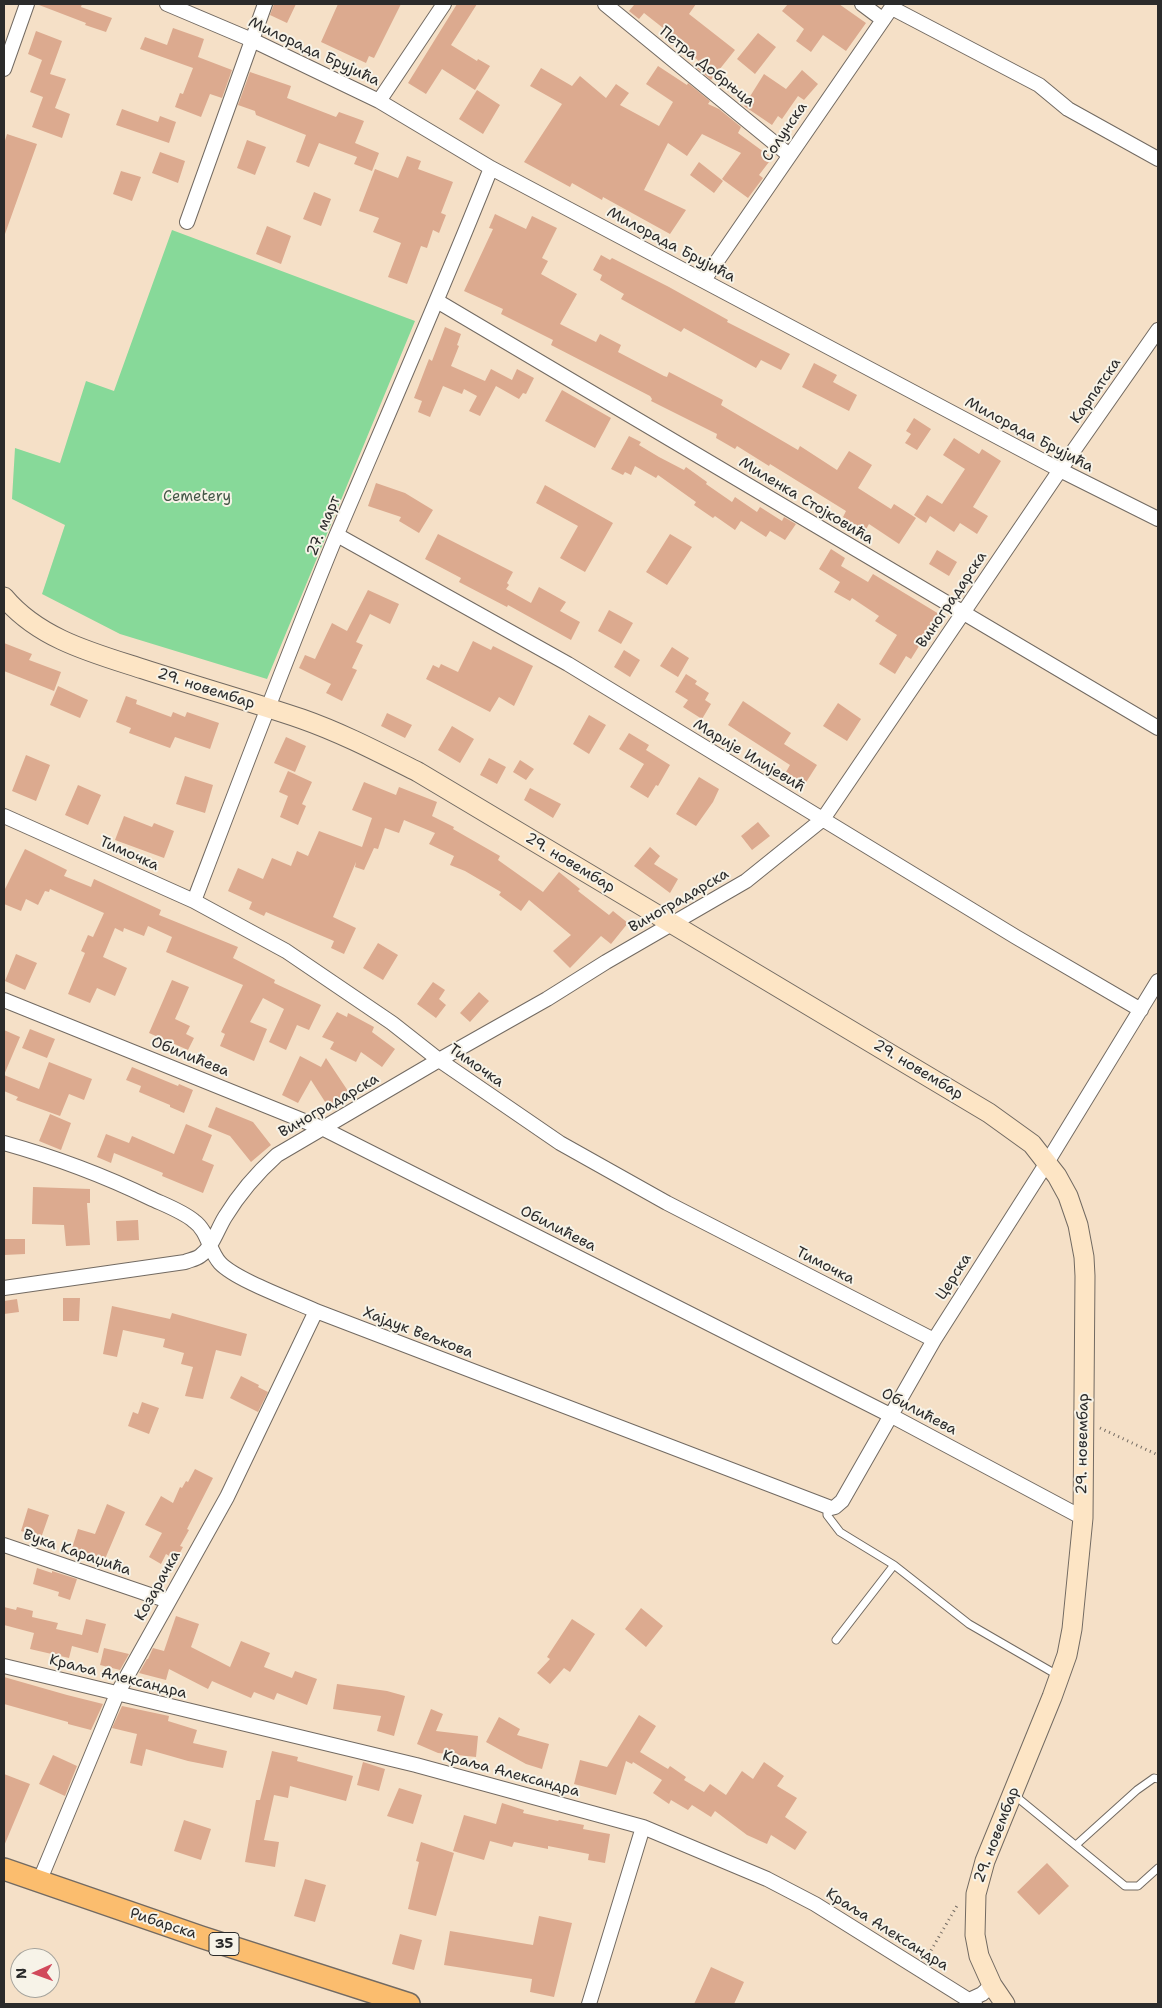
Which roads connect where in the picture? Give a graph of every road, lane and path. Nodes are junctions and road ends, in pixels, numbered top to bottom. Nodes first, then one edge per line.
1 (27, 4) edge
2 (167, 4) edge
3 (264, 4) edge
4 (444, 4) edge
5 (605, 4) edge
6 (862, 4) edge
7 (893, 6) edge
8 (882, 19) junction
9 (252, 40) junction
10 (4, 69) edge
11 (379, 100) junction
12 (789, 155) junction
13 (1158, 159) edge
14 (491, 168) junction
15 (187, 222) dead end
16 (704, 280) junction
17 (437, 301) junction
18 (1158, 330) edge
19 (1060, 470) junction
20 (1158, 519) edge
21 (337, 535) junction
22 (4, 597) edge
23 (962, 613) junction
24 (267, 709) junction
25 (1158, 728) edge
26 (4, 816) edge
27 (823, 819) junction
28 (194, 900) junction
29 (673, 924) junction
30 (1158, 981) edge
31 (4, 1000) edge
32 (1141, 1010) junction
33 (438, 1060) junction
34 (324, 1129) junction
35 (4, 1143) edge
36 (1048, 1162) junction
37 (210, 1245) junction
38 (4, 1288) edge
39 (316, 1310) junction
40 (934, 1340) junction
41 (890, 1415) junction
42 (1083, 1421) junction
43 (1158, 1455) edge
44 (827, 1508) junction
45 (1083, 1518) junction
46 (4, 1545) edge
47 (894, 1565) junction
48 (168, 1601) junction
49 (836, 1640) dead end
50 (4, 1666) edge
51 (1059, 1676) junction
52 (117, 1694) junction
53 (1158, 1779) edge
54 (1012, 1794) junction
55 (643, 1827) junction
56 (1076, 1845) junction
57 (1158, 1868) edge
58 (4, 1869) edge
59 (40, 1882) junction
60 (962, 1898) dead end
61 (919, 1970) junction
62 (992, 1985) junction
63 (972, 2002) edge
64 (409, 2004) edge
65 (589, 2004) edge
66 (1005, 2004) edge

1 - 10 street
2 - 9 street, Милорада Брујића
3 - 9 street
4 - 11 street
5 - 12 street, Петра Добрњца
6 - 8 street
7 - 8 street, Солунска
7 - 13 street
8 - 12 street, Солунска
9 - 11 street, Милорада Брујића
9 - 15 street
11 - 14 street, Милорада Брујића
12 - 16 street, Солунска
14 - 16 street, Милорада Брујића
14 - 17 street, 27. март
16 - 19 street, Милорада Брујића
17 - 21 street, 27. март
17 - 23 street, Миленка Стојковића
18 - 19 street, Карпатска
19 - 20 street, Милорада Брујића
19 - 23 street, Виноградарска
21 - 24 street, 27. март
21 - 27 street, Марије Илијевић
22 - 24 main road, 29. новембар
23 - 25 street, Миленка Стојковића
23 - 27 street, Виноградарска
24 - 28 street, 27. март
24 - 29 main road, 29. новембар
26 - 28 street, Тимочка
27 - 29 street, Виноградарска
27 - 32 street, Марије Илијевић
28 - 33 street, Тимочка
29 - 33 street, Виноградарска
29 - 36 main road, 29. новембар
30 - 32 street, Церска
31 - 34 street, Обилићева
32 - 36 street, Церска
33 - 34 street, Виноградарска
33 - 40 street, Тимочка
34 - 37 street, Виноградарска
34 - 41 street, Обилићева
35 - 37 street, Хајдук Вељкова
36 - 40 street, Церска
36 - 42 main road, 29. новембар
37 - 38 street
37 - 39 street, Хајдук Вељкова
39 - 44 street, Хајдук Вељкова
39 - 48 street, Козарачка
40 - 41 street, Церска
41 - 44 street, Церска
41 - 45 street, Обилићева
42 - 43 path
42 - 45 main road, 29. новембар
44 - 47 lane
45 - 51 main road, 29. новембар
46 - 48 street, Вука Караџића
47 - 49 lane
47 - 51 lane
48 - 52 street, Козарачка
50 - 52 street, Краља Александра
51 - 54 main road, 29. новембар
52 - 55 street, Краља Александра
52 - 59 street, Козарачка
53 - 56 lane
54 - 56 lane
54 - 62 main road, 29. новембар
55 - 61 street, Краља Александра
55 - 65 street
56 - 57 lane
58 - 59 main road, Рибарска / 35
59 - 64 main road, Рибарска / 35
60 - 61 path
61 - 63 street, Краља Александра
62 - 63 street
62 - 66 main road, 29. новембар

